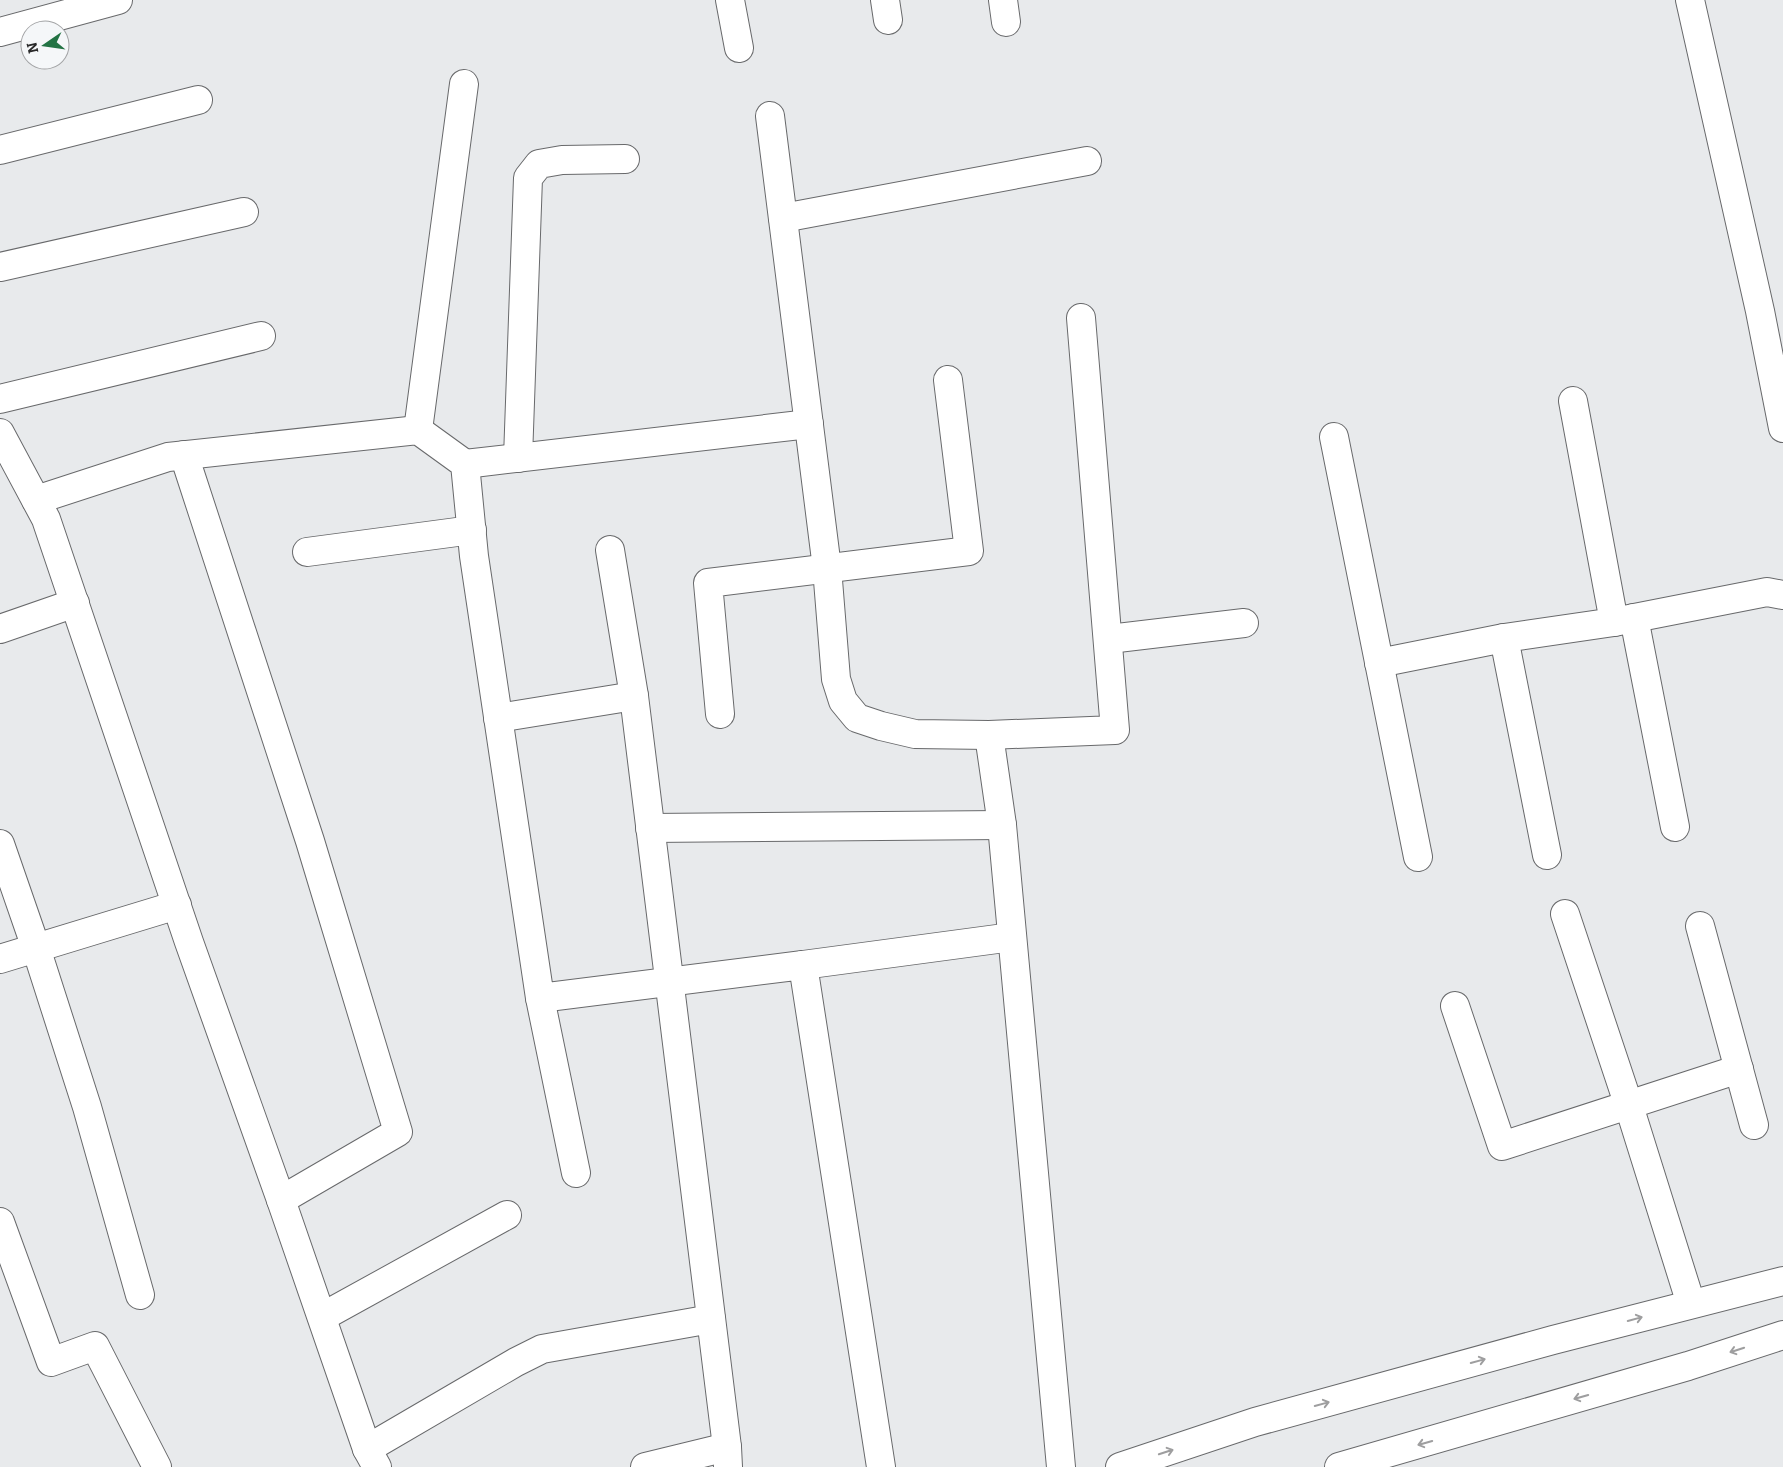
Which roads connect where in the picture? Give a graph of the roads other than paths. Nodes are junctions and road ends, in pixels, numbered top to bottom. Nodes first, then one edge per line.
1 (118, 0) edge
2 (730, 0) edge
3 (1690, 0) edge
4 (38, 10) edge
5 (0, 32) edge
6 (739, 48) dead end
7 (464, 84) dead end
8 (198, 100) dead end
9 (770, 116) dead end
10 (0, 150) edge
11 (625, 159) dead end
12 (1086, 162) dead end
13 (244, 212) dead end
14 (783, 218) junction
15 (0, 267) edge
16 (1081, 318) dead end
17 (261, 336) dead end
18 (948, 380) dead end
19 (0, 399) edge
20 (1573, 401) dead end
21 (809, 424) junction
22 (1783, 428) edge
23 (418, 430) junction
24 (0, 433) edge
25 (1334, 437) dead end
26 (184, 455) junction
27 (518, 458) junction
28 (465, 464) junction
29 (36, 500) junction
30 (472, 530) junction
31 (610, 550) dead end
32 (307, 552) dead end
33 (827, 568) junction
34 (1783, 596) edge
35 (75, 604) junction
36 (1624, 620) junction
37 (1244, 623) dead end
38 (0, 629) edge
39 (1504, 638) junction
40 (1108, 639) junction
41 (1379, 663) junction
42 (634, 696) junction
43 (720, 714) dead end
44 (498, 718) junction
45 (989, 735) junction
46 (1002, 825) junction
47 (1675, 827) dead end
48 (650, 828) junction
49 (0, 844) edge
50 (1547, 855) dead end
51 (1418, 857) dead end
52 (177, 906) junction
53 (1565, 914) dead end
54 (1700, 926) dead end
55 (1012, 937) junction
56 (36, 948) junction
57 (0, 959) edge
58 (803, 965) junction
59 (669, 982) junction
60 (540, 998) junction
61 (1455, 1006) dead end
62 (1739, 1069) junction
63 (1629, 1106) junction
64 (1754, 1125) dead end
65 (576, 1173) dead end
66 (281, 1200) junction
67 (507, 1216) dead end
68 (0, 1222) edge
69 (1783, 1281) edge
70 (140, 1294) dead end
71 (1691, 1304) junction
72 (322, 1317) junction
73 (712, 1319) junction
74 (1783, 1336) edge
75 (728, 1457) edge
76 (372, 1458) edge
77 (1402, 1459) edge
78 (158, 1467) edge
79 (645, 1467) edge
80 (881, 1467) edge
81 (1061, 1467) edge
82 (1120, 1467) edge
83 (1339, 1467) edge

1 - 4 street
2 - 6 street
3 - 22 street
4 - 5 street
7 - 23 street
8 - 10 street
9 - 14 street
11 - 27 street
12 - 14 street
13 - 15 street
14 - 21 street
16 - 40 street
17 - 19 street
18 - 33 street
20 - 36 street
21 - 27 street
21 - 33 street
23 - 26 street
23 - 28 street
24 - 29 street
25 - 41 street
26 - 29 street
26 - 66 street
27 - 28 street
28 - 30 street
29 - 35 street
30 - 32 street
30 - 44 street
31 - 42 street
33 - 43 street
33 - 45 street
34 - 36 street
35 - 38 street
35 - 52 street
36 - 39 street
36 - 47 street
37 - 40 street
39 - 41 street
39 - 50 street
40 - 45 street
41 - 51 street
42 - 44 street
42 - 48 street
44 - 60 street
45 - 46 street
46 - 48 street
46 - 55 street
48 - 59 street
49 - 56 street
52 - 56 street
52 - 66 street
53 - 63 street
54 - 62 street
55 - 58 street
55 - 81 street
56 - 57 street
56 - 70 street
58 - 59 street
58 - 80 street
59 - 60 street
59 - 73 street
60 - 65 street
61 - 63 street
62 - 63 street
62 - 64 street
63 - 71 street
66 - 72 street
67 - 72 street
68 - 78 street
69 - 71 street
82 -> 71 street
72 - 76 street
73 - 75 street
73 - 76 street
74 -> 77 street
75 - 79 street
77 - 83 street

